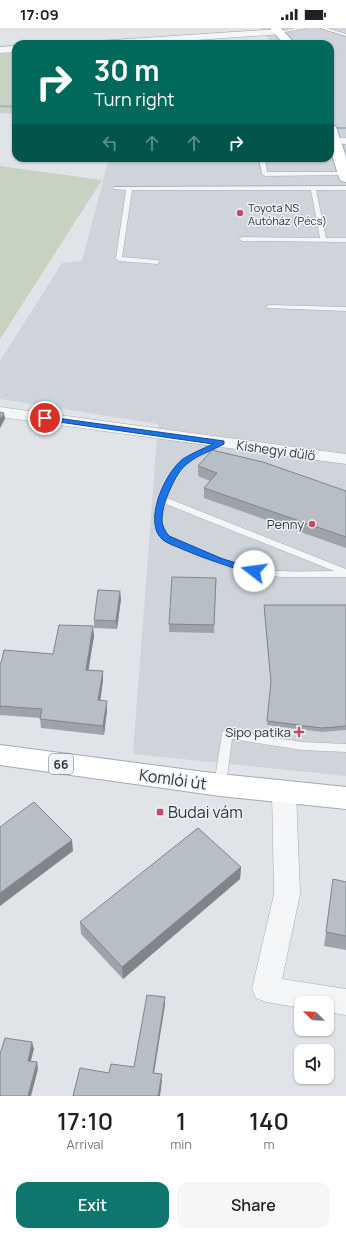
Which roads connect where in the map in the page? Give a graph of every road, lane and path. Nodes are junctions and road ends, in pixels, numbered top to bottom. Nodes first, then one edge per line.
1 (304, 28) edge
2 (322, 28) edge
3 (277, 30) edge
4 (346, 35) edge
5 (150, 40) edge
6 (286, 40) edge
7 (12, 49) edge
8 (0, 50) edge
9 (334, 136) edge
10 (263, 162) edge
11 (346, 180) edge
12 (116, 188) dead end
13 (129, 188) junction
14 (313, 188) junction
15 (242, 239) dead end
16 (324, 240) junction
17 (346, 240) edge
18 (157, 262) dead end
19 (269, 307) dead end
20 (346, 309) edge
21 (0, 412) edge
22 (221, 443) junction
23 (343, 458) edge
24 (162, 499) junction
25 (346, 573) edge
26 (346, 748) edge
27 (0, 755) edge
28 (220, 785) junction
29 (284, 792) junction
30 (344, 798) edge
31 (346, 1002) edge

1 - 3 lane
2 - 4 lane
3 - 5 street
3 - 6 main road
7 - 8 street
9 - 11 main road
10 - 11 lane
11 - 14 lane
12 - 13 lane
13 - 14 lane
13 - 18 lane
14 - 16 lane
15 - 16 lane
16 - 17 lane
19 - 20 lane
21 - 22 street, Kishegyi dűlő
22 - 23 street, Kishegyi dűlő
22 - 24 lane
24 - 25 lane
24 - 25 lane
26 - 28 lane
27 - 28 main road, Komlói út / 66
28 - 29 main road, Komlói út / 66
29 - 30 main road, Komlói út / 66
29 - 31 street

